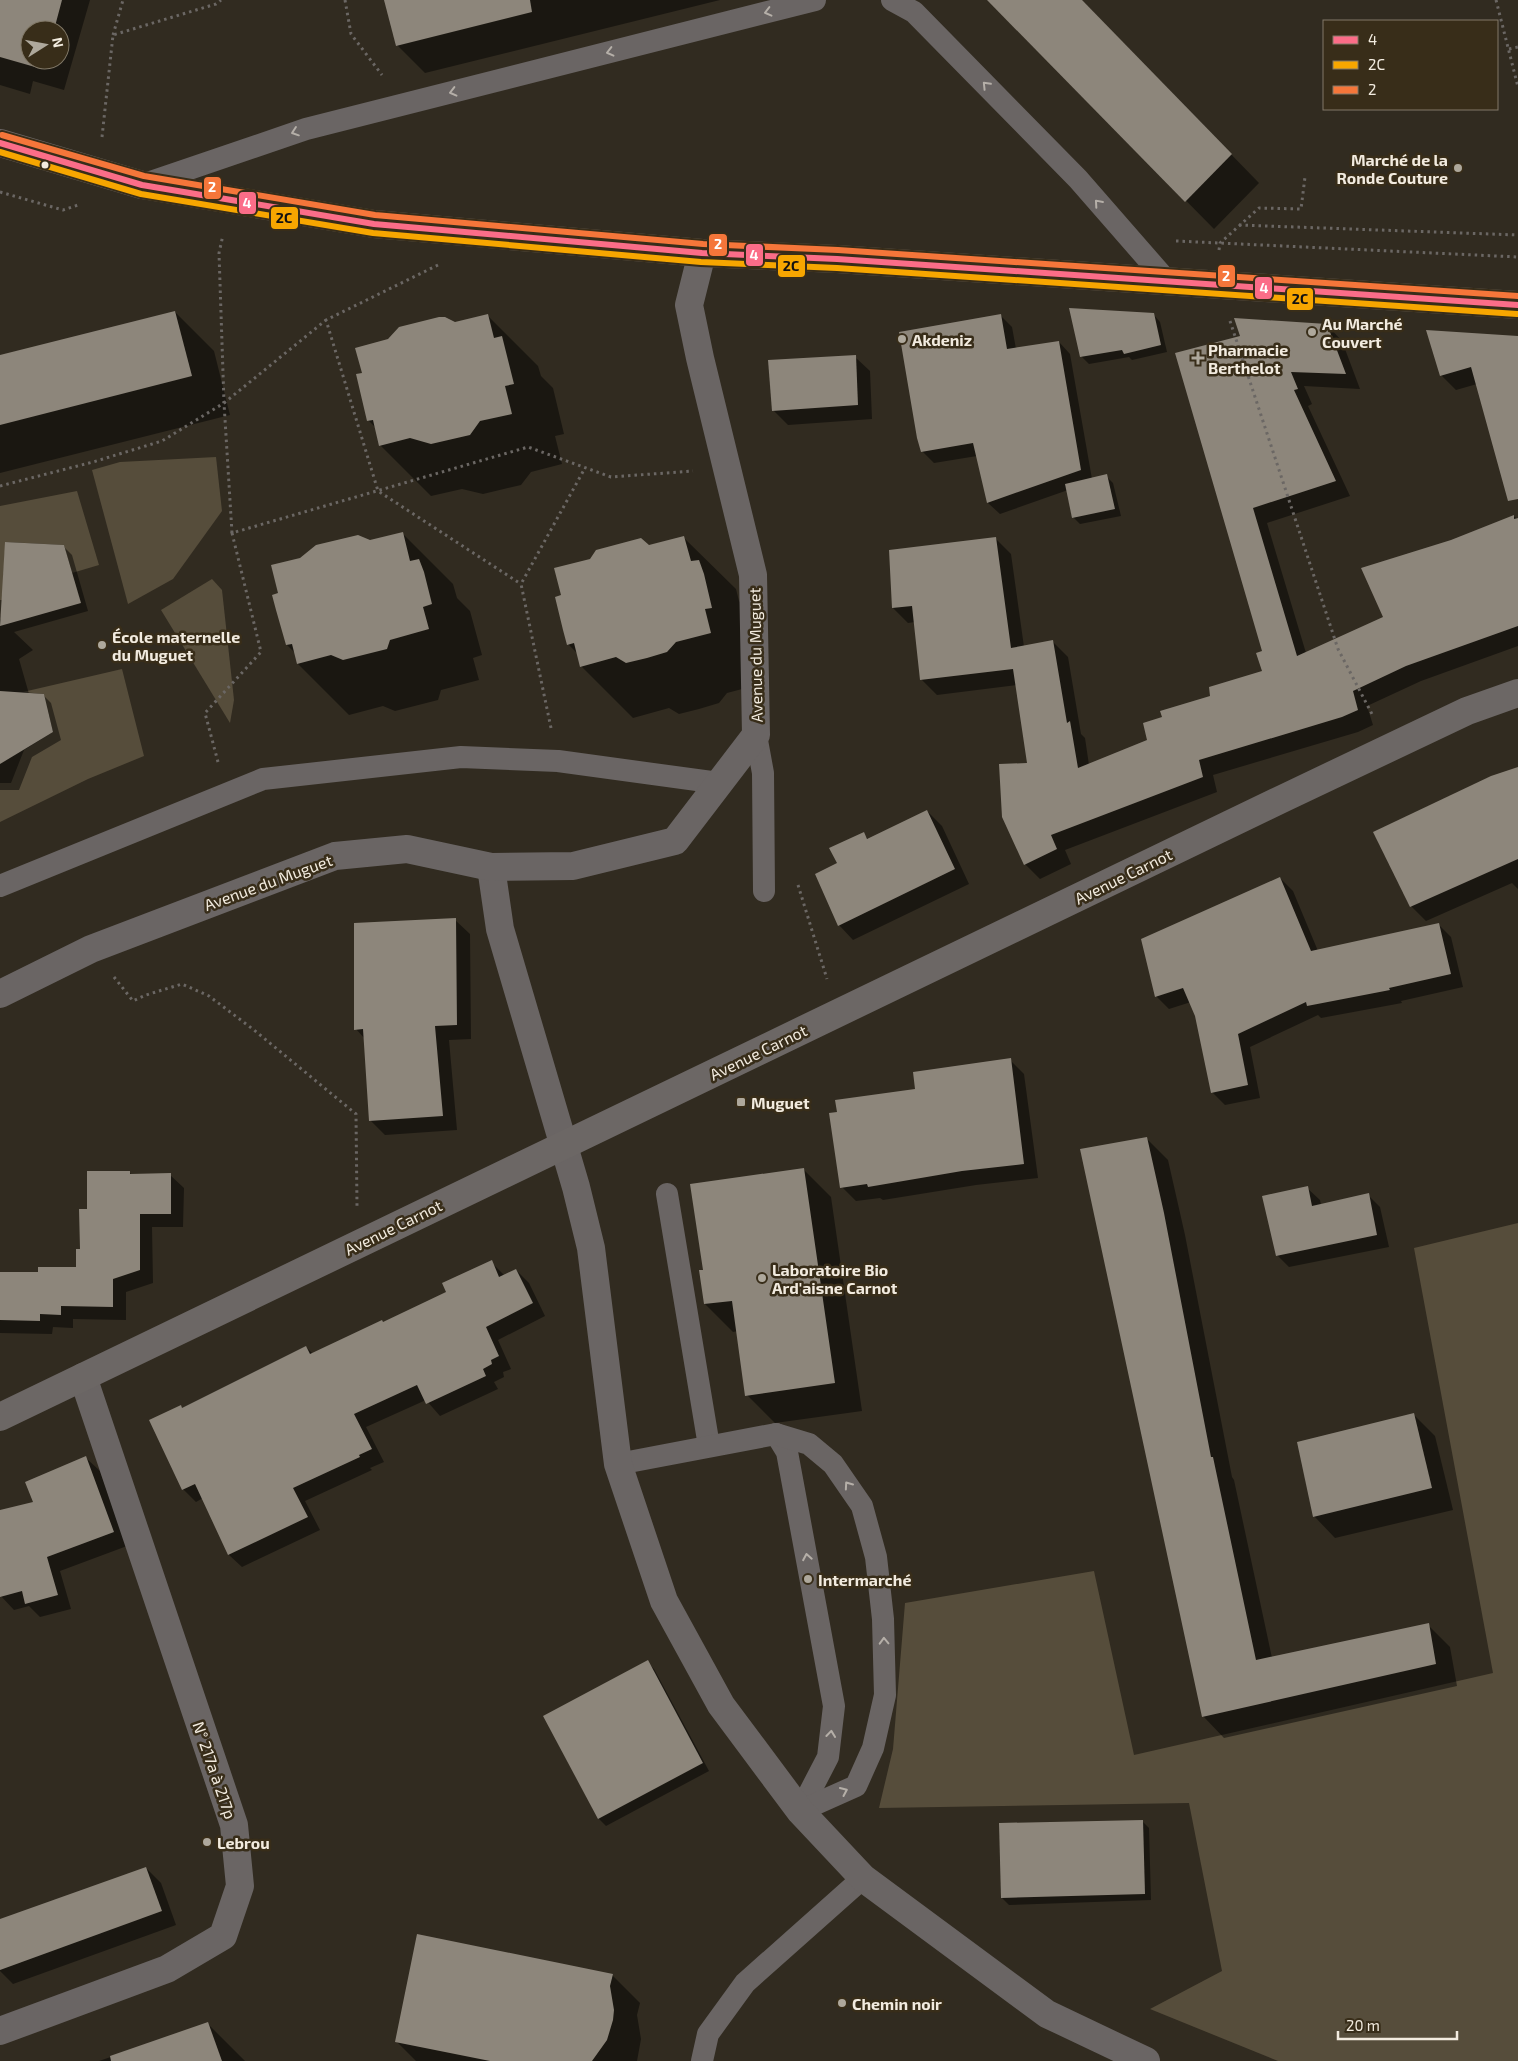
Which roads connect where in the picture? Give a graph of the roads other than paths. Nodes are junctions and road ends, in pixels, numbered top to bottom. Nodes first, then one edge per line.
1 (815, 0) edge
2 (892, 0) edge
3 (0, 143) edge
4 (142, 186) junction
5 (702, 253) junction
6 (1167, 281) junction
7 (1518, 305) edge
8 (1518, 693) edge
9 (756, 735) junction
10 (719, 784) junction
11 (492, 867) junction
12 (0, 886) edge
13 (764, 891) dead end
14 (0, 994) edge
15 (564, 1145) junction
16 (667, 1194) dead end
17 (83, 1377) junction
18 (0, 1417) edge
19 (776, 1434) junction
20 (709, 1446) junction
21 (618, 1464) junction
22 (800, 1811) junction
23 (863, 1878) junction
24 (0, 2031) edge
25 (702, 2061) edge
26 (1146, 2061) edge

1 -> 4 lane
6 -> 2 lane
3 - 4 main road
4 - 5 main road
5 - 6 main road
5 - 9 street, Avenue du Muguet
6 - 7 main road
8 - 15 main road, Avenue Carnot
9 - 10 street, Avenue du Muguet
9 - 13 lane
10 - 11 street, Avenue du Muguet
10 - 12 lane
11 - 14 street, Avenue du Muguet
11 - 15 street
15 - 17 main road, Avenue Carnot
15 - 21 street
16 - 20 lane
17 - 18 main road, Avenue Carnot
17 - 24 street, N° 217a à 217p
19 - 20 lane
22 -> 19 lane
22 -> 19 lane
20 - 21 lane
21 - 22 street
22 - 23 street
23 - 25 lane
23 - 26 street

